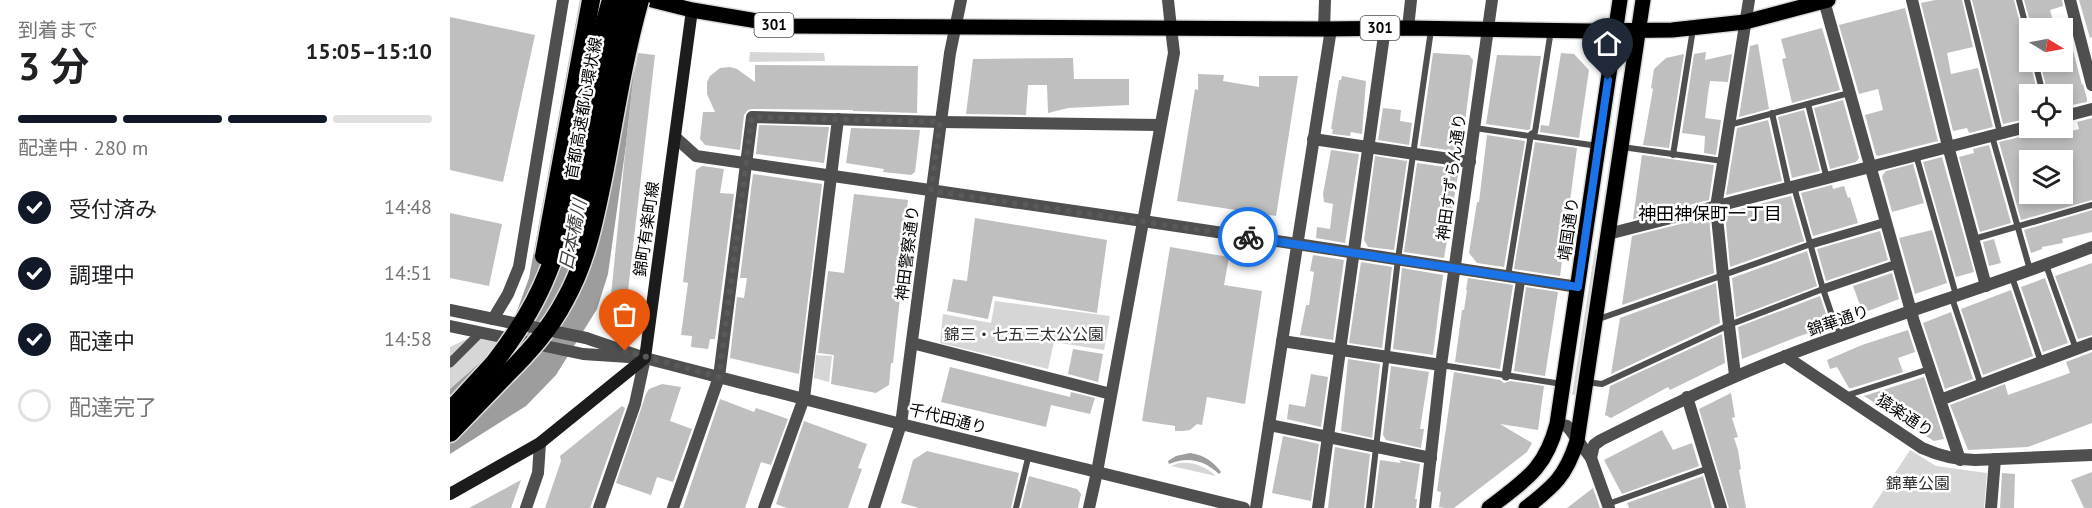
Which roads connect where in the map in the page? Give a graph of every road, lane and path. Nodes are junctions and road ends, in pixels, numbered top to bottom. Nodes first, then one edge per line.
1 (563, 0) edge
2 (591, 0) edge
3 (611, 0) edge
4 (623, 0) edge
5 (640, 0) edge
6 (652, 0) edge
7 (961, 0) edge
8 (1168, 0) edge
9 (1325, 0) edge
10 (1411, 0) edge
11 (1492, 0) edge
12 (1620, 0) edge
13 (1643, 0) edge
14 (1749, 0) edge
15 (1912, 0) edge
16 (1967, 0) edge
17 (2019, 0) edge
18 (2070, 0) edge
19 (1826, 1) edge
20 (692, 3) edge
21 (2024, 18) edge
22 (1745, 22) junction
23 (954, 27) junction
24 (1171, 28) junction
25 (1385, 28) junction
26 (1408, 28) junction
27 (1431, 28) junction
28 (1693, 28) junction
29 (1328, 29) junction
30 (1489, 29) junction
31 (1551, 30) junction
32 (1616, 30) junction
33 (1639, 30) junction
34 (2092, 86) edge
35 (1850, 93) junction
36 (1808, 104) junction
37 (2092, 109) edge
38 (1772, 113) junction
39 (2073, 114) edge
40 (838, 119) junction
41 (940, 122) junction
42 (1160, 125) junction
43 (1728, 125) junction
44 (1475, 128) junction
45 (2019, 129) edge
46 (1531, 135) junction
47 (1996, 135) junction
48 (675, 137) junction
49 (1313, 139) junction
50 (1599, 146) junction
51 (1948, 146) junction
52 (1368, 147) junction
53 (1621, 147) junction
54 (1413, 154) junction
55 (1673, 155) junction
56 (1916, 155) junction
57 (1723, 161) junction
58 (1470, 162) junction
59 (745, 163) junction
60 (1870, 168) junction
61 (831, 176) junction
62 (1827, 179) junction
63 (1792, 188) junction
64 (931, 191) junction
65 (2092, 204) edge
66 (1716, 207) junction
67 (1143, 221) junction
68 (1886, 222) junction
69 (2017, 226) junction
70 (1608, 234) junction
71 (1973, 239) junction
72 (1297, 244) junction
73 (1811, 244) junction
74 (2092, 248) edge
75 (1353, 252) junction
76 (1398, 259) junction
77 (1897, 264) junction
78 (2046, 265) junction
79 (1455, 268) junction
80 (2030, 270) junction
81 (1508, 276) junction
82 (1723, 276) junction
83 (2012, 277) junction
84 (1521, 278) junction
85 (1986, 286) junction
86 (1578, 287) junction
87 (1823, 290) junction
88 (1954, 296) junction
89 (450, 310) edge
90 (1911, 311) junction
91 (493, 319) junction
92 (1595, 320) junction
93 (1729, 325) junction
94 (450, 327) edge
95 (480, 333) junction
96 (1839, 337) junction
97 (1282, 341) junction
98 (912, 343) junction
99 (2092, 343) edge
100 (1340, 350) junction
101 (2076, 350) junction
102 (1785, 356) junction
103 (1386, 357) junction
104 (645, 358) junction
105 (2041, 362) junction
106 (450, 363) edge
107 (1441, 365) junction
108 (500, 369) junction
109 (1930, 369) junction
110 (1506, 375) junction
111 (1735, 375) junction
112 (719, 377) junction
113 (1586, 382) junction
114 (1562, 384) junction
115 (1981, 385) junction
116 (1111, 394) junction
117 (1845, 396) junction
118 (1687, 397) junction
119 (804, 398) junction
120 (1941, 400) junction
121 (450, 411) edge
122 (901, 424) junction
123 (1557, 424) junction
124 (1269, 425) junction
125 (450, 434) edge
126 (1329, 436) junction
127 (1601, 440) junction
128 (1577, 441) junction
129 (540, 442) junction
130 (1376, 445) junction
131 (1029, 454) junction
132 (2092, 454) edge
133 (1431, 458) junction
134 (1590, 458) junction
135 (1995, 459) junction
136 (1960, 460) junction
137 (1709, 468) junction
138 (1097, 472) junction
139 (450, 494) edge
140 (1222, 505) edge
141 (1608, 506) edge
142 (877, 507) edge
143 (526, 508) edge
144 (600, 508) edge
145 (673, 508) edge
146 (764, 508) edge
147 (1016, 508) edge
148 (1089, 508) edge
149 (1244, 508) edge
150 (1256, 508) edge
151 (1318, 508) edge
152 (1369, 508) edge
153 (1425, 508) edge
154 (1490, 508) edge
155 (1526, 508) edge
156 (1721, 508) edge
157 (1991, 508) edge

1 - 91 street
2 - 108 highway, 首都高速都心環状線, bridge
3 - 108 highway, bridge
4 - 108 highway, 首都高速都心環状線, bridge
5 - 108 highway, bridge
6 - 20 main road, 301
7 - 23 street, 神田警察通り
8 - 24 street
9 - 29 street
10 - 26 street
11 - 30 street, 神田すずらん通り
12 - 32 main road, 靖国通り
13 - 33 main road
14 - 22 street
15 - 51 street
16 - 47 lane
17 - 21 lane
18 - 34 street
19 - 22 main road, 301
19 - 35 street
20 - 23 main road, 301
20 - 48 main road, 錦町有楽町線
22 - 28 main road, 301
22 - 43 street
23 - 24 main road, 301
23 - 41 street, 神田警察通り
24 - 29 main road, 301
24 - 42 street
25 - 26 main road, 301
25 - 29 main road, 301
25 - 52 street
26 - 27 main road, 301
27 - 30 main road, 301
27 - 54 lane
28 - 33 main road, 301
28 - 55 lane
29 - 49 street
30 - 31 main road, 301
30 - 44 street, 神田すずらん通り
31 - 32 main road, 301
31 - 46 lane
32 - 33 main road, 301
32 - 50 main road, 靖国通り
33 - 53 main road
35 - 36 lane
35 - 60 street
36 - 38 lane
36 - 62 lane
37 - 39 street
38 - 43 lane
38 - 63 lane
40 - 41 street
40 - 59 street
40 - 61 street
41 - 42 street
41 - 64 street, 神田警察通り
42 - 67 street
43 - 57 street
44 - 46 lane
44 - 58 street, 神田すずらん通り
45 - 47 street
46 - 50 lane
46 - 81 lane
47 - 51 street
47 - 69 lane
48 - 59 street
48 - 104 main road, 錦町有楽町線
49 - 52 street
49 - 72 street
50 - 86 main road, 靖国通り
51 - 56 street
51 - 71 street
52 - 54 street
52 - 75 street
53 - 55 lane
53 - 70 main road
54 - 58 street
54 - 76 lane
55 - 57 lane
56 - 60 street
56 - 88 lane
57 - 66 street
58 - 79 street, 神田すずらん通り
59 - 61 street
59 - 112 street
60 - 62 street
60 - 68 street
61 - 64 street
61 - 119 street
62 - 63 street
63 - 66 street
63 - 73 lane
64 - 67 street
64 - 98 street, 神田警察通り
65 - 69 lane
66 - 70 street
66 - 82 street
67 - 72 street
67 - 116 street
68 - 73 street
68 - 77 street
69 - 71 lane
69 - 80 lane
70 - 92 main road
71 - 85 street
72 - 75 street
72 - 97 street
73 - 82 lane
73 - 87 lane
74 - 78 street, 錦華通り
75 - 76 street
75 - 100 street
76 - 79 street
76 - 103 lane
77 - 87 street
77 - 90 street
78 - 80 street, 錦華通り
78 - 101 lane
79 - 81 street
79 - 107 street, 神田すずらん通り
80 - 83 street, 錦華通り
81 - 84 street
82 - 92 lane
82 - 93 street
83 - 85 street, 錦華通り
83 - 105 lane
84 - 86 street
84 - 110 street
85 - 88 street, 錦華通り
86 - 114 main road, 靖国通り
87 - 93 lane
87 - 96 lane
88 - 90 street, 錦華通り
88 - 115 lane
89 - 91 street
90 - 96 street, 錦華通り
90 - 109 street
91 - 104 street, bridge
92 - 113 main road
93 - 111 street
93 - 113 lane
94 - 95 street
95 - 104 street, bridge
95 - 106 street
96 - 102 street, 錦華通り
97 - 100 street
97 - 124 street
98 - 116 street
98 - 122 street, 神田警察通り
99 - 101 street
100 - 103 street
100 - 126 street
101 - 105 street
102 - 111 street, 錦華通り
102 - 117 street, 猿楽通り
103 - 107 street
103 - 130 lane
104 - 112 street, 千代田通り
104 - 129 main road
104 - 144 street
105 - 115 street
107 - 110 lane
107 - 133 street, 神田すずらん通り
108 - 121 highway, 首都高速都心環状線
108 - 125 highway, 首都高速都心環状線
109 - 117 lane
109 - 120 street
110 - 114 lane
111 - 118 street, 錦華通り
112 - 119 street, 千代田通り
112 - 145 street
113 - 128 main road
114 - 123 main road, 靖国通り
115 - 120 street
116 - 138 street
117 - 136 street, 猿楽通り
118 - 127 street, 錦華通り
118 - 137 street
119 - 122 street, 千代田通り
119 - 146 street
120 - 136 street
122 - 131 street, 千代田通り
122 - 142 street, 神田警察通り
123 - 128 street
123 - 154 main road, 靖国通り
124 - 126 street
124 - 150 street
126 - 130 street
126 - 151 street
127 - 128 street, 錦華通り
127 - 134 street
128 - 134 street
128 - 155 main road
129 - 139 main road
129 - 143 street
130 - 133 street
130 - 152 lane
131 - 138 street, 千代田通り
131 - 147 lane
132 - 135 street, 猿楽通り
133 - 153 street, 神田すずらん通り
134 - 141 street
135 - 136 street, 猿楽通り
135 - 157 street
137 - 141 lane
137 - 156 street
138 - 140 street, 千代田通り
138 - 148 street
140 - 149 street, 千代田通り

